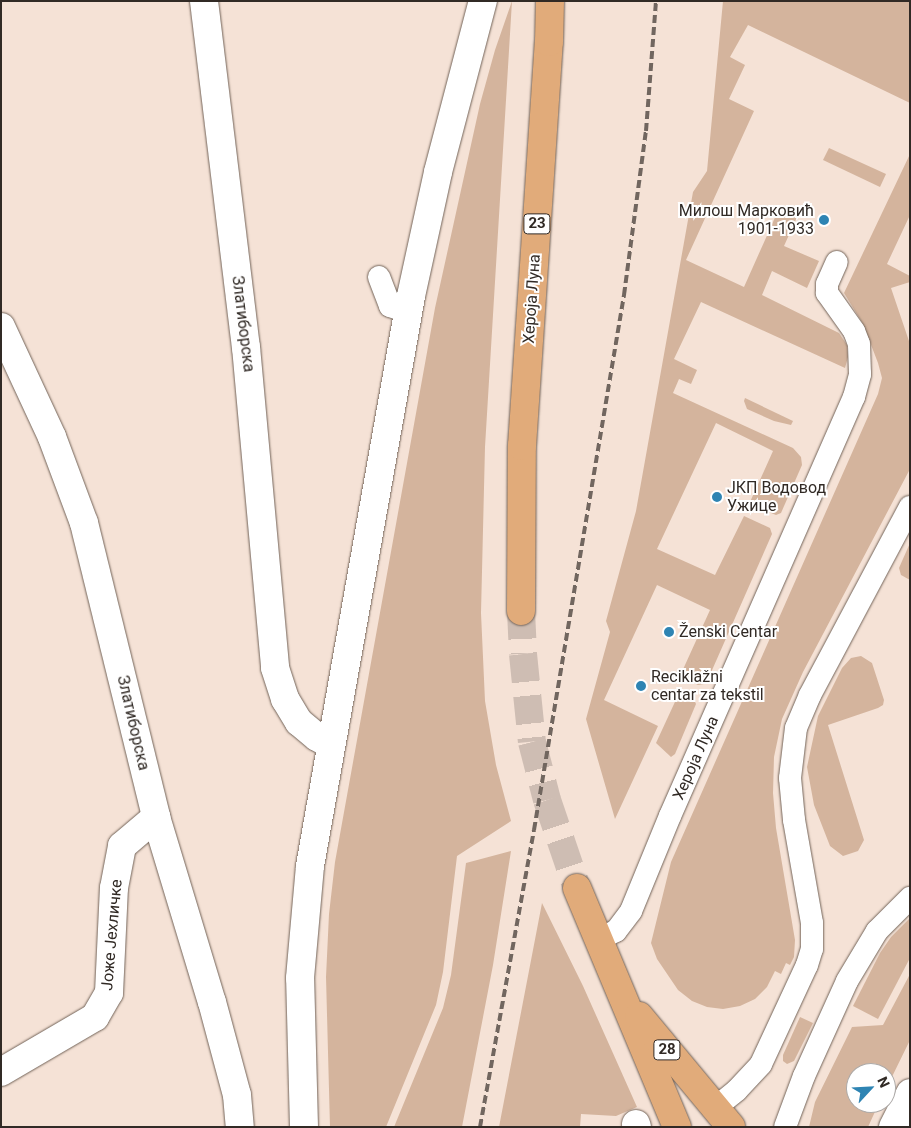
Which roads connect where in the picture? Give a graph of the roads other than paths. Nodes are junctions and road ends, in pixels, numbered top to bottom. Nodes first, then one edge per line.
1 (204, 1) edge
2 (483, 1) edge
3 (550, 1) edge
4 (837, 262) dead end
5 (379, 277) dead end
6 (408, 312) junction
7 (1, 327) edge
8 (910, 508) edge
9 (521, 611) tunnel mouth
10 (331, 745) junction
11 (156, 817) junction
12 (577, 888) tunnel mouth
13 (910, 898) edge
14 (598, 940) junction
15 (619, 991) junction
16 (1, 1072) edge
17 (910, 1093) edge
18 (723, 1118) edge
19 (240, 1127) edge
20 (304, 1127) edge
21 (677, 1127) edge
22 (785, 1127) edge
23 (893, 1127) edge

1 - 10 street, Златиборска
2 - 6 street
3 - 9 main road, Хероја Луна / 23
4 - 14 lane, Хероја Луна
5 - 6 lane
6 - 10 street
7 - 11 street, Златиборска
8 - 18 lane
10 - 20 street
11 - 16 street, Јоже Јехличке
11 - 19 street, Златиборска
12 - 14 main road
13 - 22 lane
14 - 15 main road
15 - 18 main road, 28
15 - 21 main road
17 - 23 street

